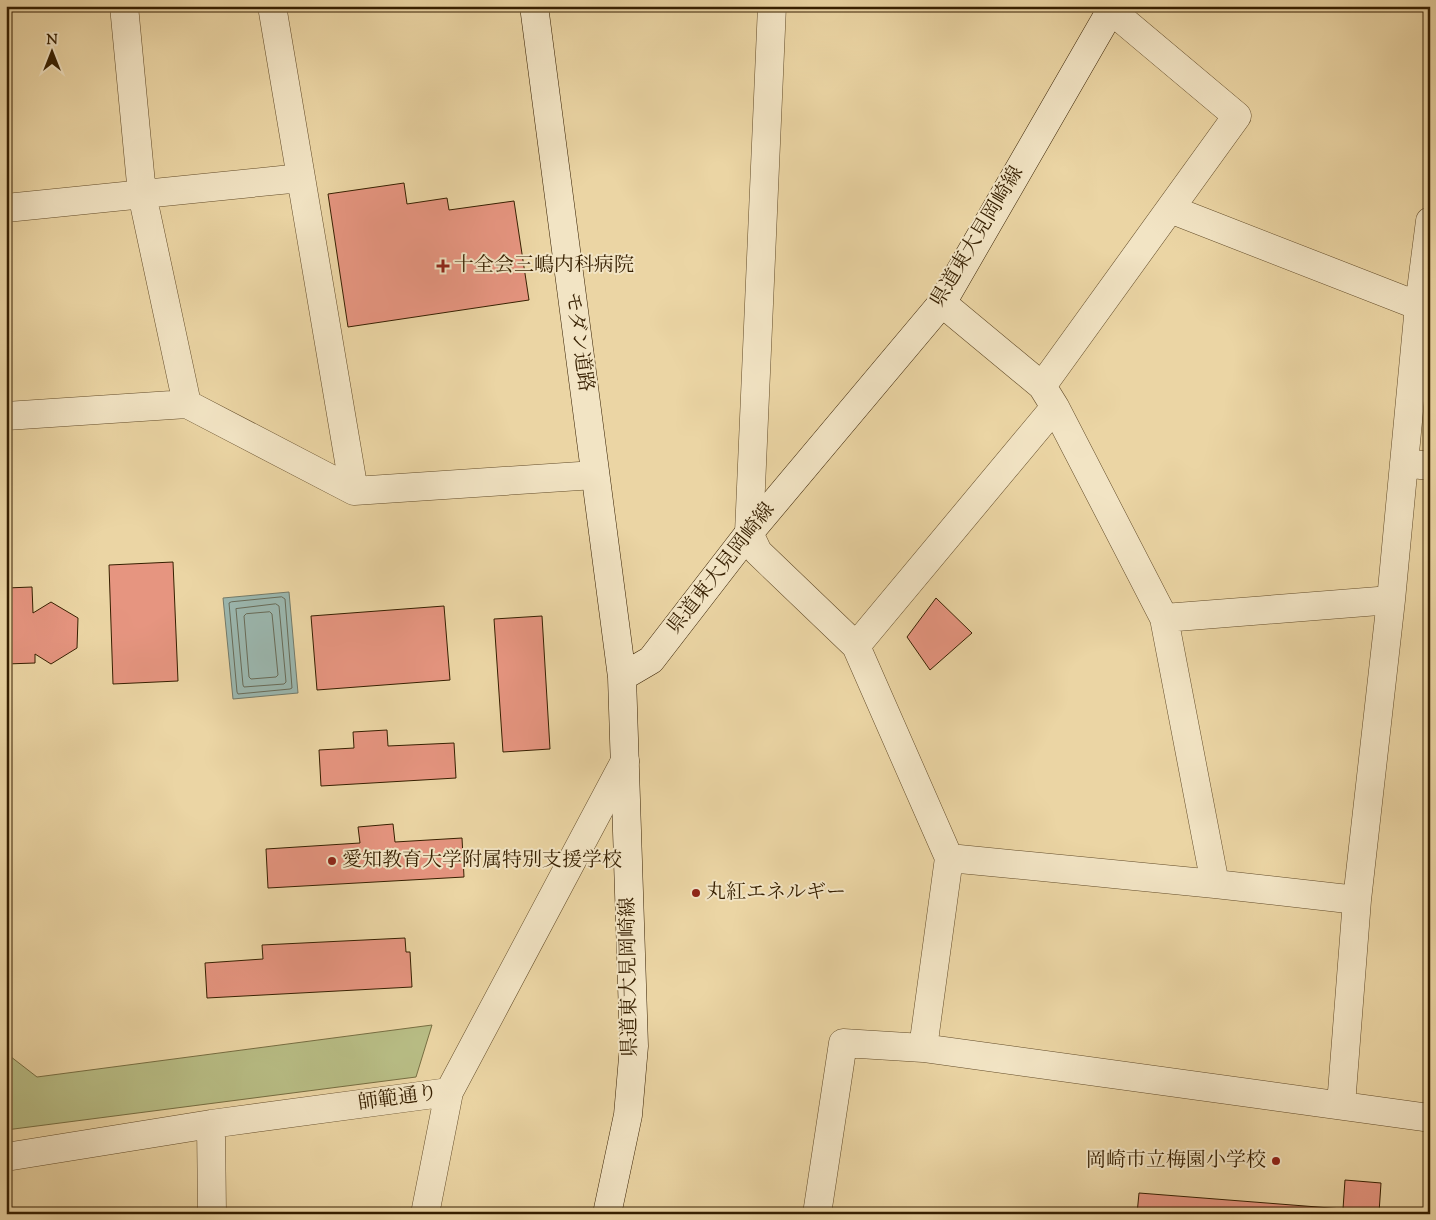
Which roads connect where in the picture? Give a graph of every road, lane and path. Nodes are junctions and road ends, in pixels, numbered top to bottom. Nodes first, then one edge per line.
1 (124, 6) edge
2 (272, 6) edge
3 (534, 6) edge
4 (772, 6) edge
5 (1110, 8) edge
6 (301, 178) junction
7 (142, 194) junction
8 (6, 208) edge
9 (1170, 209) junction
10 (1430, 221) edge
11 (942, 303) junction
12 (1419, 306) junction
13 (1049, 397) junction
14 (187, 404) junction
15 (6, 416) edge
16 (1417, 465) edge
17 (595, 476) junction
18 (354, 491) junction
19 (748, 533) junction
20 (1391, 600) junction
21 (1164, 618) junction
22 (856, 646) junction
23 (622, 677) junction
24 (624, 761) junction
25 (949, 858) junction
26 (1214, 884) junction
27 (1358, 900) junction
28 (923, 1048) junction
29 (449, 1092) junction
30 (1341, 1105) junction
31 (1430, 1118) edge
32 (211, 1124) junction
33 (6, 1157) edge
34 (212, 1214) edge
35 (425, 1214) edge
36 (608, 1214) edge
37 (817, 1214) edge

1 - 7 street
2 - 6 street
3 - 17 street, モダン道路
4 - 19 street
5 - 9 street
5 - 11 street, 県道東大見岡崎線
6 - 7 street
6 - 18 street
7 - 8 street
7 - 14 street
9 - 12 street
9 - 13 street
10 - 12 street
11 - 13 street
11 - 19 street, 県道東大見岡崎線
12 - 16 street
13 - 21 street
13 - 22 street
14 - 15 street
14 - 18 street
16 - 20 street
17 - 18 street
17 - 23 street, モダン道路
19 - 22 street
19 - 23 street, 県道東大見岡崎線
20 - 21 street
20 - 27 street
21 - 26 street
22 - 25 street
23 - 24 street, 県道東大見岡崎線
24 - 29 street, 師範通り
24 - 36 street, 県道東大見岡崎線
25 - 26 street
25 - 28 street
26 - 27 street
27 - 30 street
28 - 30 street
28 - 37 street
29 - 32 street, 師範通り
29 - 35 street
30 - 31 street
32 - 33 street, 師範通り
32 - 34 street

